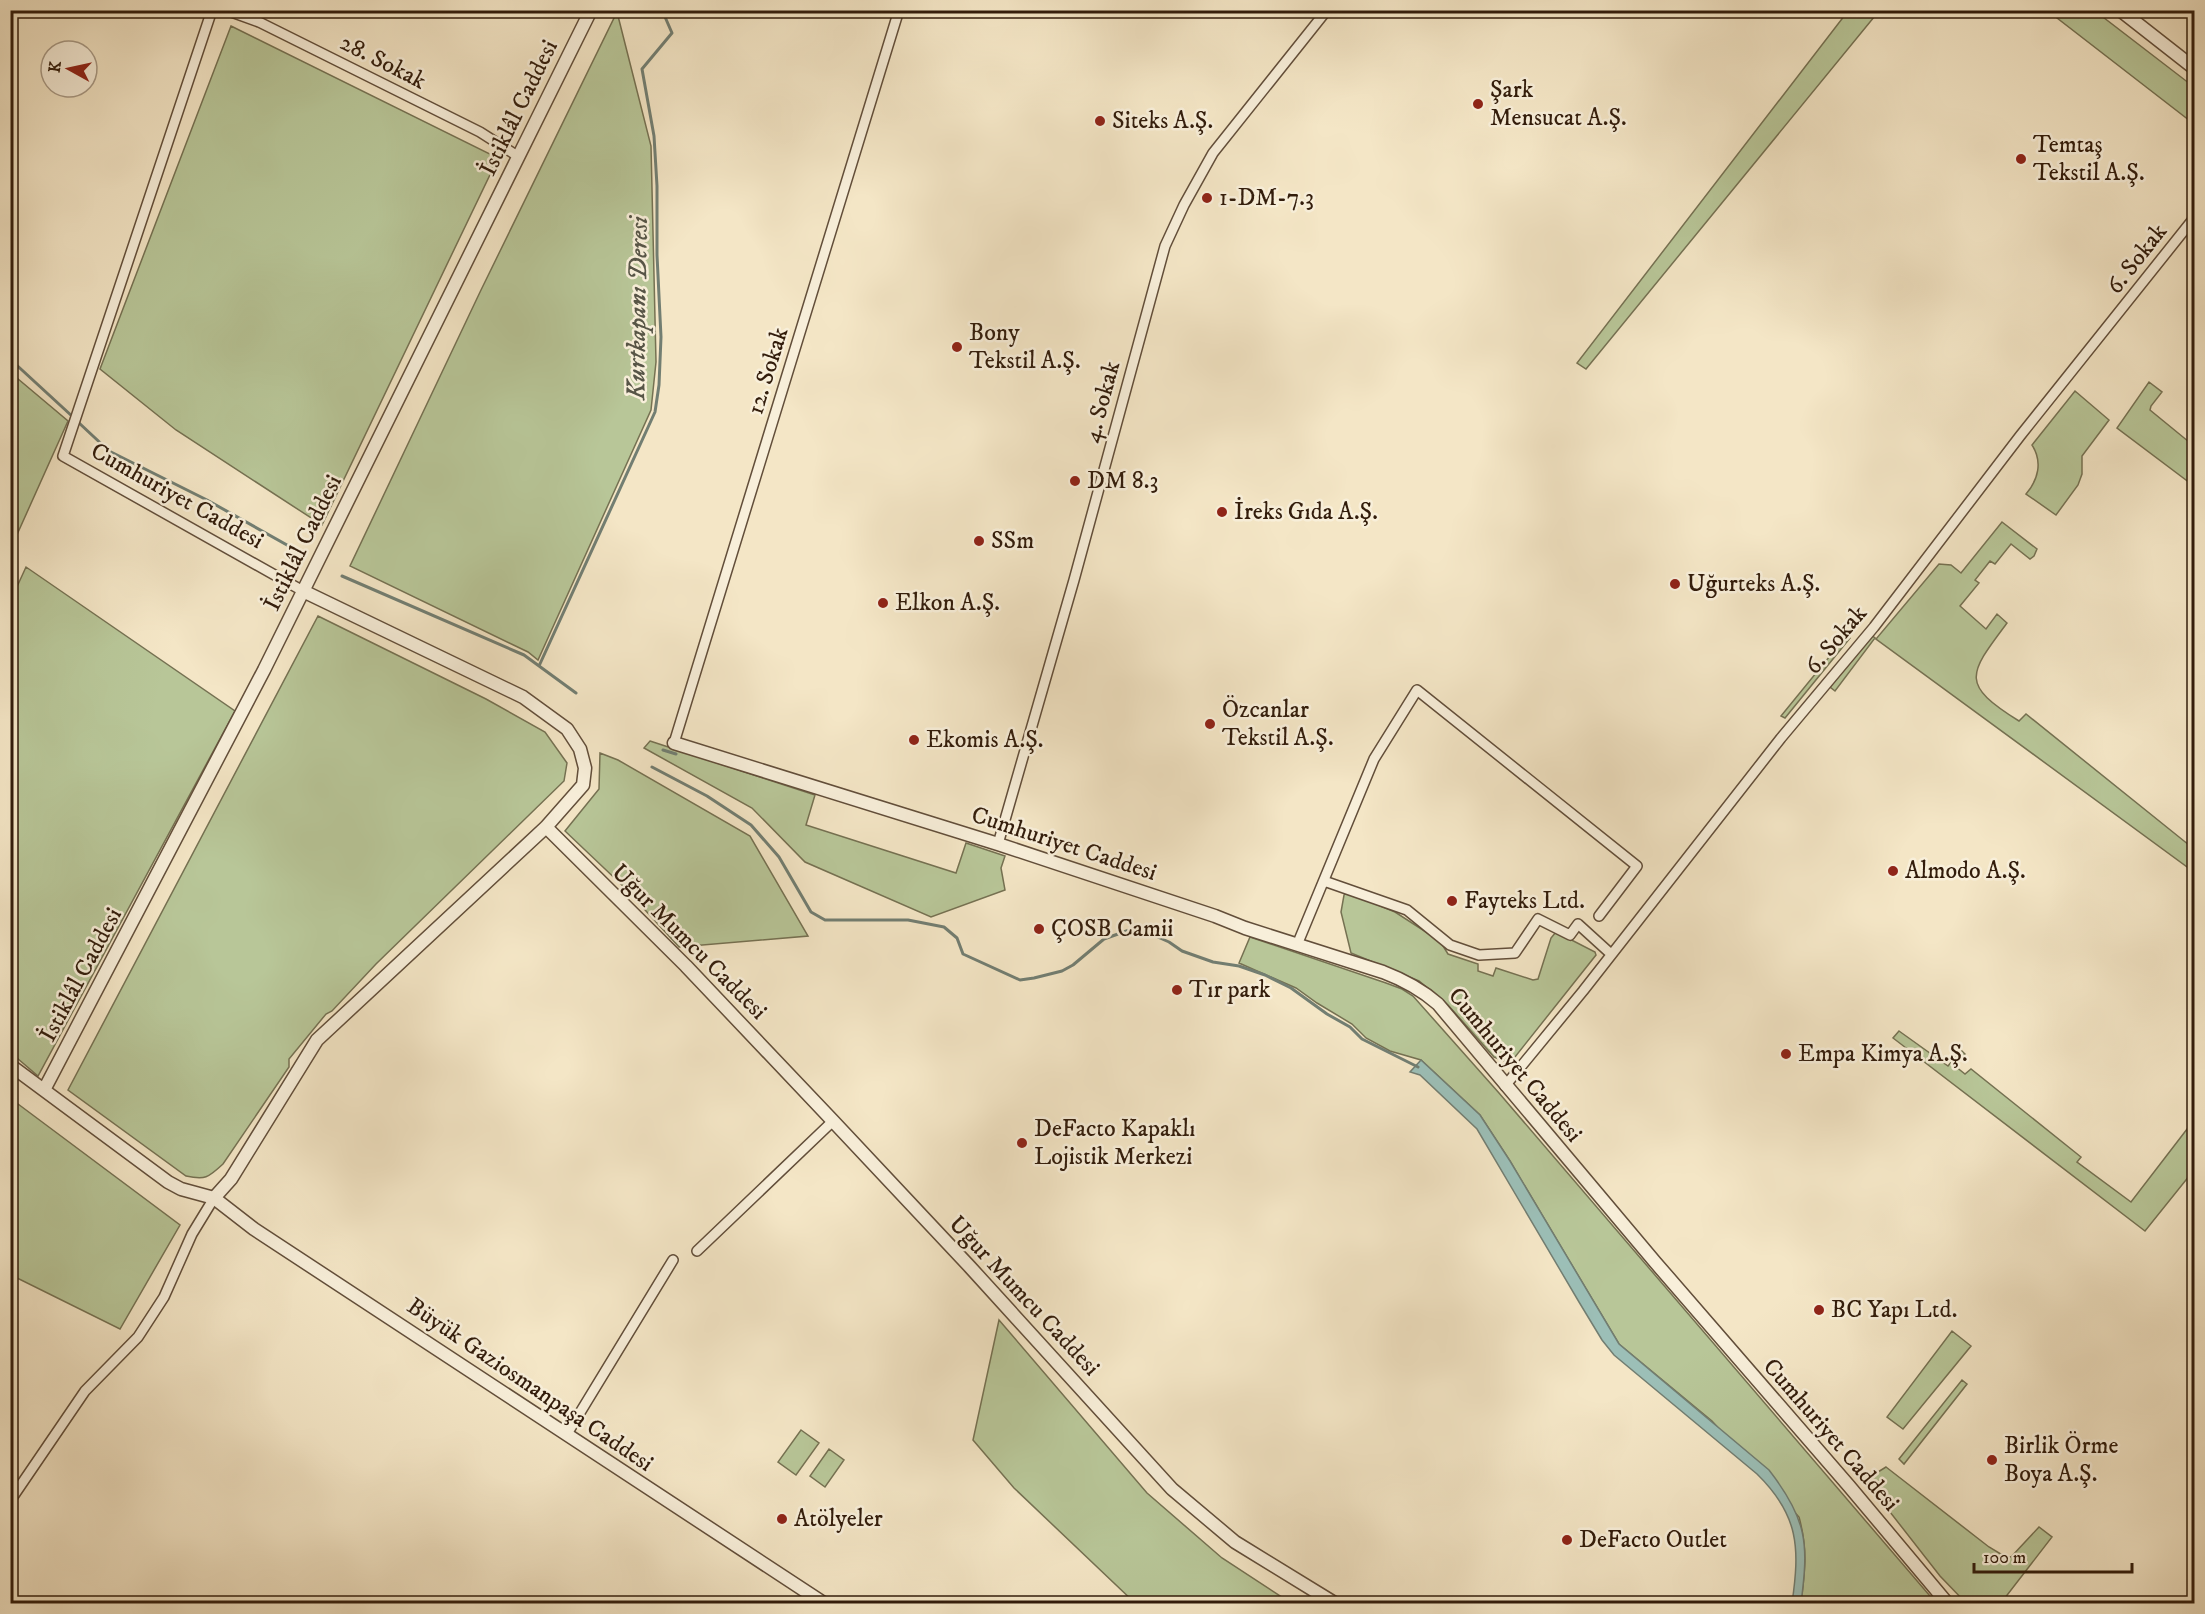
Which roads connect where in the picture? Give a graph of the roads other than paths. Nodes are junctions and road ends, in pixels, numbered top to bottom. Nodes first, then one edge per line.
1 (212, 10) edge
2 (226, 10) edge
3 (591, 10) edge
4 (899, 10) edge
5 (1327, 10) edge
6 (2120, 10) edge
7 (2194, 68) edge
8 (519, 157) junction
9 (2194, 218) edge
10 (303, 591) junction
11 (675, 743) joint
12 (546, 827) junction
13 (998, 844) junction
14 (1324, 881) junction
15 (1599, 916) dead end
16 (1297, 945) junction
17 (1611, 954) junction
18 (10, 1065) edge
19 (1505, 1086) junction
20 (44, 1090) junction
21 (833, 1121) junction
22 (214, 1198) junction
23 (697, 1251) dead end
24 (673, 1260) dead end
25 (567, 1434) junction
26 (10, 1501) edge
27 (825, 1604) edge
28 (1336, 1604) edge
29 (1948, 1604) edge

1 - 10 street, Cumhuriyet Caddesi
2 - 8 street, 28. Sokak
3 - 8 street, İstiklâl Caddesi
4 - 11 street, 12. Sokak
5 - 13 street, 4. Sokak
6 - 7 street
8 - 10 street, İstiklâl Caddesi
9 - 17 street, 6. Sokak
10 - 12 street
10 - 20 street, İstiklâl Caddesi
11 - 13 street, Cumhuriyet Caddesi
12 - 21 street, Uğur Mumcu Caddesi
12 - 22 street
13 - 16 street, Cumhuriyet Caddesi
14 - 15 street
14 - 16 street
14 - 17 street
16 - 19 street, Cumhuriyet Caddesi
17 - 19 street, 6. Sokak
18 - 20 street
19 - 29 street, Cumhuriyet Caddesi
20 - 22 street
21 - 23 street
21 - 28 street, Uğur Mumcu Caddesi
22 - 25 street, Büyük Gaziosmanpaşa Caddesi
22 - 26 street
24 - 25 street
25 - 27 street, Büyük Gaziosmanpaşa Caddesi

